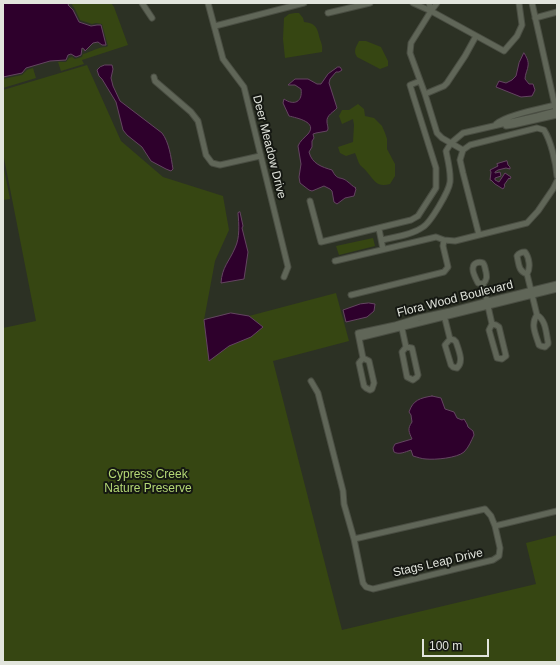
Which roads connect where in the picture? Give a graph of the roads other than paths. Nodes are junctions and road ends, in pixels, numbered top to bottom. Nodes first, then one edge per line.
1 (142, 3) edge
2 (208, 3) edge
3 (304, 3) edge
4 (370, 3) edge
5 (413, 3) edge
6 (429, 3) edge
7 (437, 3) edge
8 (519, 3) edge
9 (532, 3) edge
10 (283, 5) edge
11 (431, 11) junction
12 (557, 12) edge
13 (328, 13) dead end
14 (152, 18) dead end
15 (535, 18) junction
16 (215, 26) junction
17 (476, 36) junction
18 (154, 77) dead end
19 (420, 81) junction
20 (425, 94) junction
21 (556, 111) edge
22 (493, 126) junction
23 (451, 143) junction
24 (463, 150) junction
25 (260, 156) junction
26 (557, 176) edge
27 (557, 180) edge
28 (310, 202) dead end
29 (379, 229) junction
30 (479, 235) junction
31 (382, 240) junction
32 (444, 240) junction
33 (383, 249) junction
34 (335, 262) dead end
35 (527, 274) dead end
36 (284, 277) dead end
37 (483, 284) dead end
38 (557, 284) edge
39 (557, 290) edge
40 (532, 293) junction
41 (351, 295) dead end
42 (488, 303) junction
43 (444, 315) junction
44 (537, 315) junction
45 (492, 324) junction
46 (401, 325) junction
47 (450, 339) junction
48 (406, 346) junction
49 (364, 358) junction
50 (311, 381) dead end
51 (557, 511) edge
52 (494, 526) junction
53 (354, 539) junction

1 - 14 street
2 - 16 street, Deer Meadow Drive
3 - 10 street
4 - 13 street
5 - 11 street
6 - 11 street
7 - 11 street
8 - 17 street
9 - 15 street
10 - 16 street
11 - 17 street
11 - 19 street
12 - 15 street
15 - 21 street
16 - 25 street, Deer Meadow Drive
17 - 20 street
18 - 25 street
19 - 20 street
19 - 29 street
20 - 23 street
21 - 22 street
21 - 22 street
22 - 23 street
23 - 24 street
23 - 31 street
24 - 26 street
24 - 30 street
25 - 36 street, Deer Meadow Drive
27 - 30 street
28 - 29 street
29 - 31 street
30 - 32 street
31 - 33 street
32 - 33 street
32 - 41 street
33 - 34 street
35 - 40 street
37 - 42 street
38 - 40 street, Flora Wood Boulevard
39 - 40 street, Flora Wood Boulevard
40 - 42 street, Flora Wood Boulevard
40 - 44 street
42 - 43 street, Flora Wood Boulevard
42 - 45 street
43 - 46 street, Flora Wood Boulevard
43 - 47 street
44 - 44 street
45 - 45 street
46 - 48 street
46 - 49 street, Flora Wood Boulevard
47 - 47 street
48 - 48 street
49 - 49 street
50 - 53 street, Stags Leap Drive
51 - 52 street
52 - 53 street, Stags Leap Drive
52 - 53 street, Stags Leap Drive

